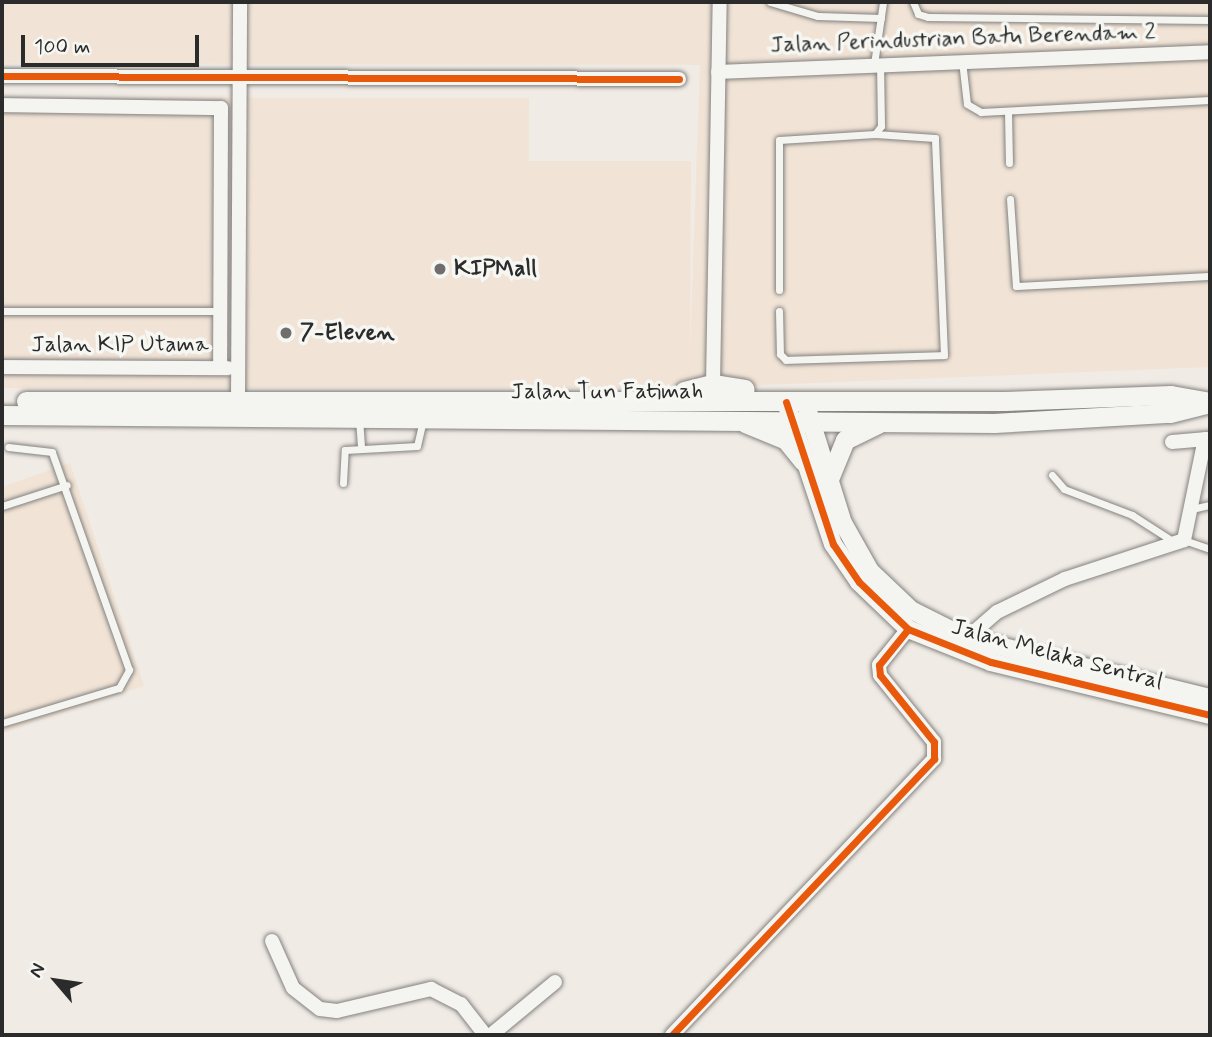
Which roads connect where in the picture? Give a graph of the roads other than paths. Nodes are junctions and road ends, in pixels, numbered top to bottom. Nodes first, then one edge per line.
1 (240, 2) edge
2 (720, 2) edge
3 (770, 2) edge
4 (883, 2) edge
5 (913, 2) edge
6 (881, 18) junction
7 (1210, 20) edge
8 (1210, 52) edge
9 (961, 61) junction
10 (877, 63) junction
11 (718, 72) junction
12 (2, 76) edge
13 (240, 77) junction
14 (679, 79) dead end
15 (1210, 100) edge
16 (2, 105) edge
17 (1008, 113) junction
18 (875, 134) junction
19 (1009, 163) dead end
20 (1010, 199) dead end
21 (1210, 276) edge
22 (779, 290) dead end
23 (2, 310) edge
24 (220, 311) junction
25 (779, 311) dead end
26 (2, 367) edge
27 (220, 368) junction
28 (238, 369) junction
29 (713, 384) junction
30 (666, 399) junction
31 (237, 400) junction
32 (870, 401) junction
33 (2, 402) edge
34 (1210, 402) edge
35 (797, 409) junction
36 (2, 415) edge
37 (423, 415) junction
38 (359, 416) junction
39 (720, 417) junction
40 (890, 421) junction
41 (1208, 439) edge
42 (1172, 442) dead end
43 (362, 445) junction
44 (8, 447) dead end
45 (803, 461) junction
46 (1052, 475) dead end
47 (343, 483) dead end
48 (827, 484) junction
49 (66, 485) junction
50 (1210, 505) edge
51 (2, 506) edge
52 (1192, 509) junction
53 (1178, 540) junction
54 (1210, 549) edge
55 (908, 629) junction
56 (967, 638) junction
57 (1210, 698) edge
58 (1210, 715) edge
59 (2, 723) edge
60 (271, 942) dead end
61 (555, 982) dead end
62 (485, 1035) edge
63 (491, 1035) edge
64 (672, 1035) edge

1 - 13 street
2 - 11 street
3 - 6 lane
4 - 6 lane
5 - 7 lane
6 - 10 lane
8 - 9 street, Jalan Perindustrian Batu Berendam 2
9 - 10 street, Jalan Perindustrian Batu Berendam 2
9 - 17 lane
10 - 11 street, Jalan Perindustrian Batu Berendam 2
10 - 18 lane
11 - 29 street
12 - 13 street
13 - 14 street
13 - 28 street
15 - 17 lane
16 - 24 street
17 - 19 lane
18 - 22 lane
18 - 25 lane
20 - 21 lane
23 - 24 lane
24 - 27 street
26 - 27 street, Jalan KIP Utama
27 - 28 street, Jalan KIP Utama
28 - 31 street
29 - 30 main road
29 - 32 main road
30 - 31 main road, Jalan Tun Fatimah
30 - 35 main road, Jalan Tun Fatimah
31 - 33 main road, Jalan Tun Fatimah
32 - 34 main road, Jalan Tun Fatimah
32 - 35 main road, Jalan Tun Fatimah
34 - 40 main road, Jalan Tun Fatimah
35 - 39 main road, Jalan Tun Fatimah
35 - 40 main road, Jalan Tun Fatimah
35 - 45 street, Jalan Melaka Sentral
35 - 48 street, Jalan Melaka Sentral
36 - 38 main road, Jalan Tun Fatimah
37 - 38 main road, Jalan Tun Fatimah
37 - 39 main road, Jalan Tun Fatimah
37 - 43 lane
38 - 43 lane
39 - 45 main road
40 - 48 main road
41 - 42 street
41 - 52 street
43 - 47 lane
44 - 49 lane
45 - 55 street, Jalan Melaka Sentral
46 - 53 lane
48 - 56 street, Jalan Melaka Sentral
49 - 51 lane
49 - 59 lane
50 - 52 lane
52 - 53 street
53 - 54 lane
53 - 56 street
55 - 58 street, Jalan Melaka Sentral
55 - 64 street
56 - 57 street, Jalan Melaka Sentral
60 - 62 street
61 - 63 street

